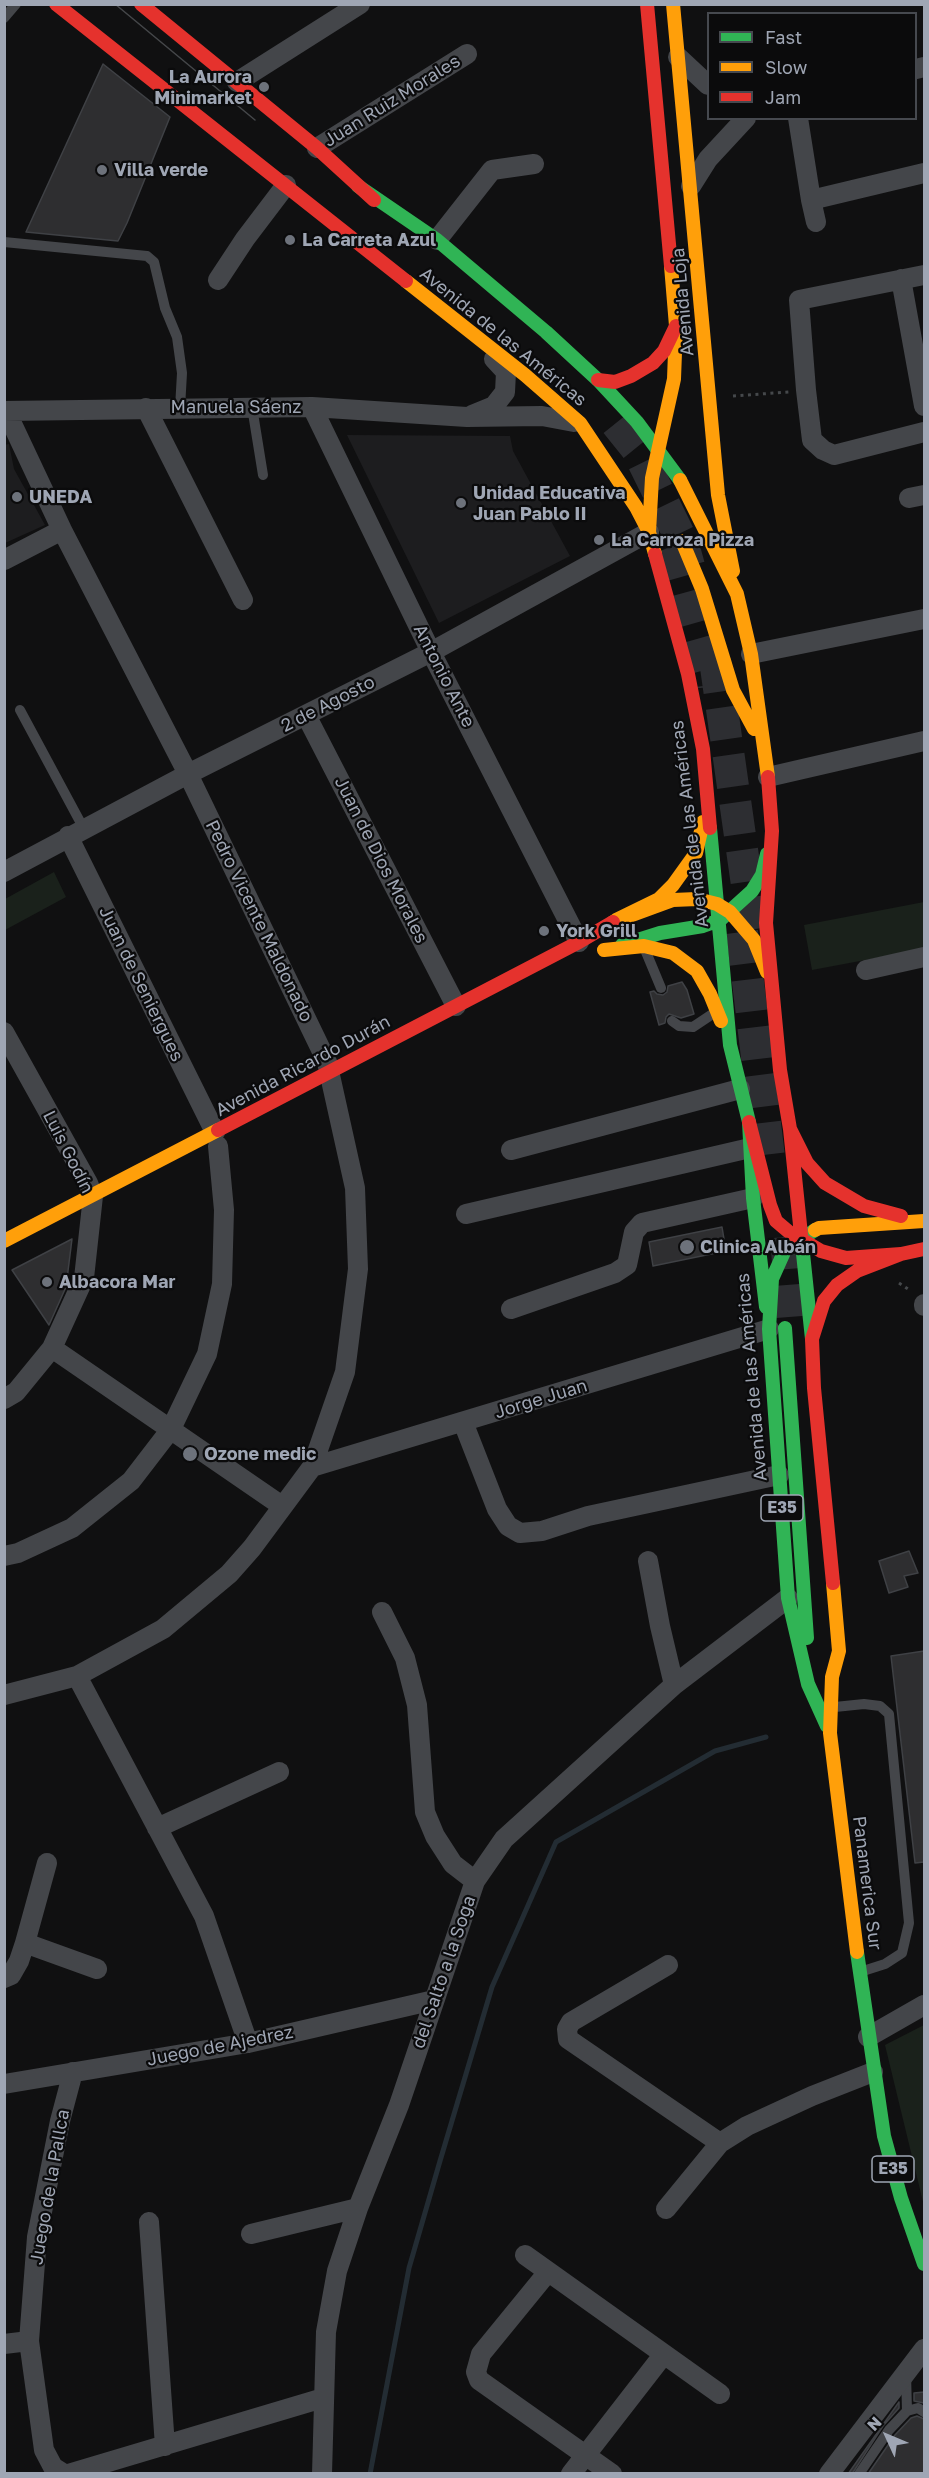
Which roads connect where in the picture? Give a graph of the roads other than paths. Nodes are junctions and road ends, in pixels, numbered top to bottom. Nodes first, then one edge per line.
1 (16, 4) edge
2 (56, 4) edge
3 (360, 4) edge
4 (676, 5) edge
5 (152, 7) edge
6 (648, 8) edge
7 (4, 18) edge
8 (467, 54) dead end
9 (678, 57) junction
10 (237, 82) junction
11 (707, 84) edge
12 (744, 120) edge
13 (798, 120) edge
14 (235, 144) junction
15 (317, 148) junction
16 (534, 164) dead end
17 (924, 172) edge
18 (286, 185) junction
19 (358, 186) junction
20 (691, 186) junction
21 (811, 200) junction
22 (816, 222) dead end
23 (369, 234) dead end
24 (437, 240) junction
25 (4, 242) edge
26 (924, 274) edge
27 (461, 279) dead end
28 (900, 279) junction
29 (218, 280) dead end
30 (676, 326) junction
31 (467, 331) junction
32 (546, 351) dead end
33 (570, 373) dead end
34 (598, 380) junction
35 (924, 406) edge
36 (252, 407) junction
37 (312, 407) junction
38 (146, 408) junction
39 (180, 408) junction
40 (5, 411) edge
41 (467, 417) junction
42 (580, 423) junction
43 (924, 432) edge
44 (657, 449) junction
45 (263, 475) dead end
46 (62, 530) junction
47 (649, 532) junction
48 (682, 541) dead end
49 (4, 560) edge
50 (737, 594) junction
51 (243, 600) dead end
52 (924, 619) edge
53 (431, 652) junction
54 (751, 654) junction
55 (20, 710) dead end
56 (306, 715) junction
57 (924, 741) edge
58 (764, 748) junction
59 (188, 774) junction
60 (768, 777) junction
61 (707, 806) junction
62 (772, 831) junction
63 (76, 833) junction
64 (4, 872) edge
65 (717, 904) junction
66 (725, 916) junction
67 (616, 920) junction
68 (644, 946) junction
69 (592, 949) junction
70 (924, 957) edge
71 (866, 970) dead end
72 (661, 988) dead end
73 (774, 1005) junction
74 (456, 1006) junction
75 (717, 1011) junction
76 (672, 1021) dead end
77 (4, 1032) edge
78 (730, 1045) junction
79 (333, 1083) junction
80 (740, 1089) junction
81 (749, 1122) junction
82 (790, 1129) junction
83 (217, 1143) junction
84 (750, 1148) junction
85 (511, 1150) dead end
86 (753, 1198) junction
87 (95, 1205) junction
88 (466, 1214) dead end
89 (924, 1221) edge
90 (72, 1222) dead end
91 (43, 1237) dead end
92 (801, 1238) junction
93 (4, 1240) edge
94 (924, 1250) edge
95 (901, 1254) junction
96 (4, 1256) edge
97 (511, 1309) dead end
98 (782, 1327) junction
99 (812, 1339) junction
100 (52, 1348) junction
101 (4, 1399) edge
102 (463, 1422) junction
103 (171, 1429) junction
104 (312, 1467) junction
105 (779, 1475) junction
106 (282, 1506) junction
107 (815, 1551) dead end
108 (4, 1556) edge
109 (648, 1561) dead end
110 (818, 1574) dead end
111 (788, 1598) junction
112 (382, 1612) dead end
113 (77, 1676) junction
114 (832, 1677) junction
115 (808, 1684) junction
116 (674, 1685) junction
117 (4, 1695) edge
118 (831, 1707) junction
119 (831, 1733) junction
120 (279, 1773) dead end
121 (158, 1828) junction
122 (47, 1863) dead end
123 (476, 1881) junction
124 (25, 1943) junction
125 (668, 1965) dead end
126 (97, 1969) dead end
127 (860, 1972) junction
128 (4, 1978) edge
129 (434, 2000) junction
130 (924, 2005) edge
131 (868, 2037) junction
132 (248, 2043) junction
133 (73, 2072) junction
134 (873, 2072) junction
135 (4, 2084) edge
136 (720, 2143) junction
137 (358, 2208) junction
138 (666, 2209) dead end
139 (149, 2222) dead end
140 (251, 2234) dead end
141 (525, 2255) dead end
142 (924, 2264) edge
143 (548, 2272) junction
144 (29, 2341) junction
145 (4, 2344) edge
146 (924, 2349) edge
147 (664, 2355) junction
148 (906, 2373) junction
149 (720, 2394) dead end
150 (322, 2398) junction
151 (907, 2411) junction
152 (924, 2412) edge
153 (855, 2440) junction
154 (165, 2446) junction
155 (873, 2453) junction
156 (585, 2454) junction
157 (66, 2474) edge
158 (322, 2474) edge
159 (571, 2474) edge
160 (612, 2474) edge
161 (829, 2474) edge
162 (860, 2474) edge

1 - 7 lane
2 - 14 main road, Avenida de las Américas
3 - 10 street
4 - 6 street
4 - 9 main road, Avenida Loja
5 - 10 main road, Avenida de las Américas
6 - 30 main road, Avenida Loja
8 - 15 street, Juan Ruiz Morales
9 - 11 street
9 - 20 main road, Avenida Loja
10 - 15 main road, Avenida de las Américas
12 - 20 street
13 - 21 street
14 - 18 main road, Avenida de las Américas
14 - 23 main road, Avenida de las Américas
15 - 19 main road, Avenida de las Américas
16 - 24 street
17 - 21 street
18 - 29 street
18 - 31 main road, Avenida de las Américas
19 - 24 main road, Avenida de las Américas
19 - 27 main road, Avenida de las Américas
20 - 50 main road, Avenida Loja
21 - 22 street
24 - 34 main road, Avenida de las Américas
25 - 39 lane
26 - 28 street
28 - 35 street
28 - 43 street
30 - 34 main road
30 - 44 main road, Avenida Loja
31 - 41 street, Manuela Sáenz
31 - 42 main road, Avenida de las Américas
32 - 33 main road, Avenida de las Américas
34 - 44 main road, Avenida de las Américas
36 - 37 street, Manuela Sáenz
36 - 39 street, Manuela Sáenz
36 - 45 lane
37 - 41 street, Manuela Sáenz
37 - 53 street, Antonio Ante
38 - 39 street, Manuela Sáenz
38 - 40 street, Manuela Sáenz
38 - 51 street
40 - 46 street, Pedro Vicente Maldonado
41 - 42 street, Manuela Sáenz
42 - 47 main road, Avenida de las Américas
44 - 47 main road, Avenida Loja
44 - 50 main road, Avenida de las Américas
46 - 49 street
46 - 59 street, Pedro Vicente Maldonado
47 - 53 street, 2 de Agosto
47 - 61 main road, Avenida de las Américas
48 - 58 main road
50 - 54 main road, Avenida de las Américas
52 - 54 street
53 - 56 street, 2 de Agosto
53 - 69 street, Antonio Ante
54 - 58 main road, Avenida de las Américas
55 - 63 lane
56 - 59 street, 2 de Agosto
56 - 74 street, Juan de Dios Morales
57 - 60 street
58 - 60 main road, Avenida de las Américas
59 - 63 street, 2 de Agosto
59 - 79 street, Pedro Vicente Maldonado
60 - 62 main road, Avenida de las Américas
61 - 65 main road, Avenida de las Américas
61 - 67 main road
62 - 66 main road
62 - 73 main road, Avenida de las Américas
63 - 64 street, 2 de Agosto
63 - 83 street, Juan de Seniergues
65 - 66 main road, Avenida de las Américas
65 - 67 main road
66 - 69 main road
66 - 73 main road
66 - 78 main road, Avenida de las Américas
67 - 69 main road, Avenida Ricardo Durán
68 - 69 main road
68 - 72 lane
68 - 75 main road
69 - 74 main road, Avenida Ricardo Durán
70 - 71 street
73 - 82 main road, Avenida de las Américas
74 - 79 main road, Avenida Ricardo Durán
75 - 76 lane
75 - 78 main road
77 - 87 street, Luis Godín
78 - 80 main road, Avenida de las Américas
79 - 83 main road, Avenida Ricardo Durán
79 - 104 street, Pedro Vicente Maldonado
80 - 81 main road, Avenida de las Américas
80 - 85 street
81 - 84 main road, Avenida de las Américas
81 - 92 main road
82 - 89 main road
82 - 92 main road, Avenida de las Américas
83 - 87 main road, Avenida Ricardo Durán
83 - 103 street, Juan de Seniergues
84 - 86 main road, Avenida de las Américas
84 - 88 street
86 - 97 street
86 - 98 main road, Avenida de las Américas
87 - 90 main road, Avenida Ricardo Durán
87 - 93 main road, Avenida Ricardo Durán
87 - 100 street, Luis Godín
89 - 92 main road, E35
91 - 96 main road
92 - 95 main road
92 - 98 main road, E35
92 - 99 main road, Avenida de las Américas
94 - 95 main road, E35
95 - 99 main road, E35
98 - 102 street, Jorge Juan
98 - 105 main road, Avenida de las Américas / E35
98 - 107 main road, Avenida de las Américas
98 - 115 main road, Avenida de las Américas
99 - 114 main road, Avenida de las Américas / E35
100 - 101 street, Luis Godín
100 - 103 street
102 - 104 street, Jorge Juan
102 - 105 street
103 - 106 street
103 - 108 street, Juan de Seniergues
104 - 106 street, Pedro Vicente Maldonado
105 - 111 main road, Avenida de las Américas / E35
106 - 113 street, Pedro Vicente Maldonado
109 - 116 street
110 - 114 main road, Avenida de las Américas
111 - 115 main road, Avenida de las Américas / E35
111 - 116 street, del Salto a la Soga
112 - 123 street
113 - 117 street, Pedro Vicente Maldonado
113 - 121 street
114 - 118 main road, Avenida de las Américas / E35
115 - 119 main road, Avenida de las Américas / E35
116 - 123 street, del Salto a la Soga
118 - 119 main road, Avenida de las Américas / E35
118 - 127 lane
119 - 127 main road, Panamerica Sur / E35
120 - 121 street
121 - 132 street
122 - 124 street
123 - 129 street, del Salto a la Soga
124 - 126 street
124 - 128 street
125 - 136 street
127 - 131 main road, Panamerica Sur / E35
129 - 132 street, Juego de Ajedrez
129 - 137 street, del Salto a la Soga
130 - 131 street
131 - 134 main road, E35
132 - 133 street, Juego de Ajedrez
133 - 135 street, Juego de Ajedrez
133 - 144 street, Juego de la Pallca
134 - 136 street
134 - 142 main road, E35
136 - 138 street
137 - 140 street
137 - 150 street, del Salto a la Soga
139 - 154 street
141 - 143 street
143 - 147 street
143 - 156 street
144 - 145 street
144 - 157 street, Juego de la Pallca
146 - 148 street
147 - 149 street
147 - 156 street
148 - 151 lane
148 - 153 street
150 - 154 street
150 - 158 street, del Salto a la Soga
151 - 152 lane
151 - 155 lane
153 - 155 lane
153 - 161 street
154 - 157 street
155 - 162 lane
156 - 159 street
156 - 160 street

